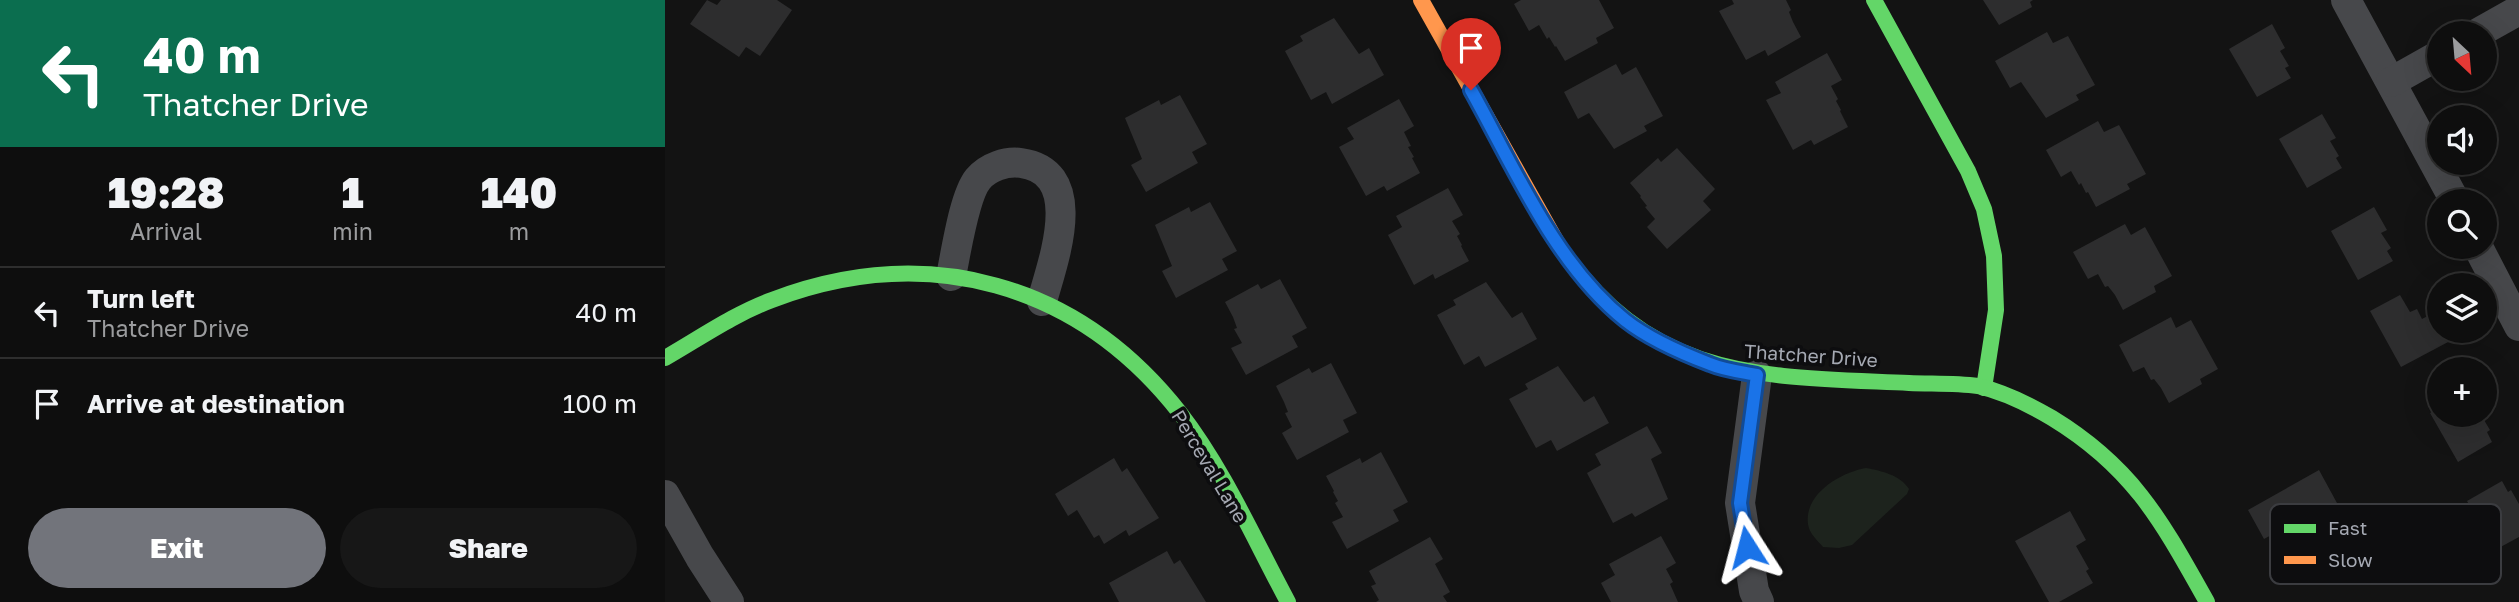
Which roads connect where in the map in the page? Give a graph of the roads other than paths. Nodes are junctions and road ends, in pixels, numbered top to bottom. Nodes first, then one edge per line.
1 (1421, 0) edge
2 (1874, 0) edge
3 (2346, 0) edge
4 (2519, 10) edge
5 (2497, 22) edge
6 (2427, 62) edge
7 (2391, 82) junction
8 (2449, 189) edge
9 (2484, 259) edge
10 (951, 276) junction
11 (1042, 300) junction
12 (2519, 326) edge
13 (665, 358) edge
14 (1757, 375) junction
15 (1984, 388) junction
16 (665, 495) edge
17 (729, 602) edge
18 (1288, 602) edge
19 (1759, 602) edge
20 (2207, 602) edge

1 - 14 street, Thatcher Drive
2 - 15 street
3 - 7 street
4 - 5 street
6 - 7 street
7 - 8 street
9 - 12 street
10 - 11 street, Perceval Lane
10 - 11 street
10 - 13 street, Perceval Lane
11 - 18 street, Perceval Lane
14 - 15 street, Thatcher Drive
14 - 19 street
15 - 20 street, Thatcher Drive
16 - 17 street

